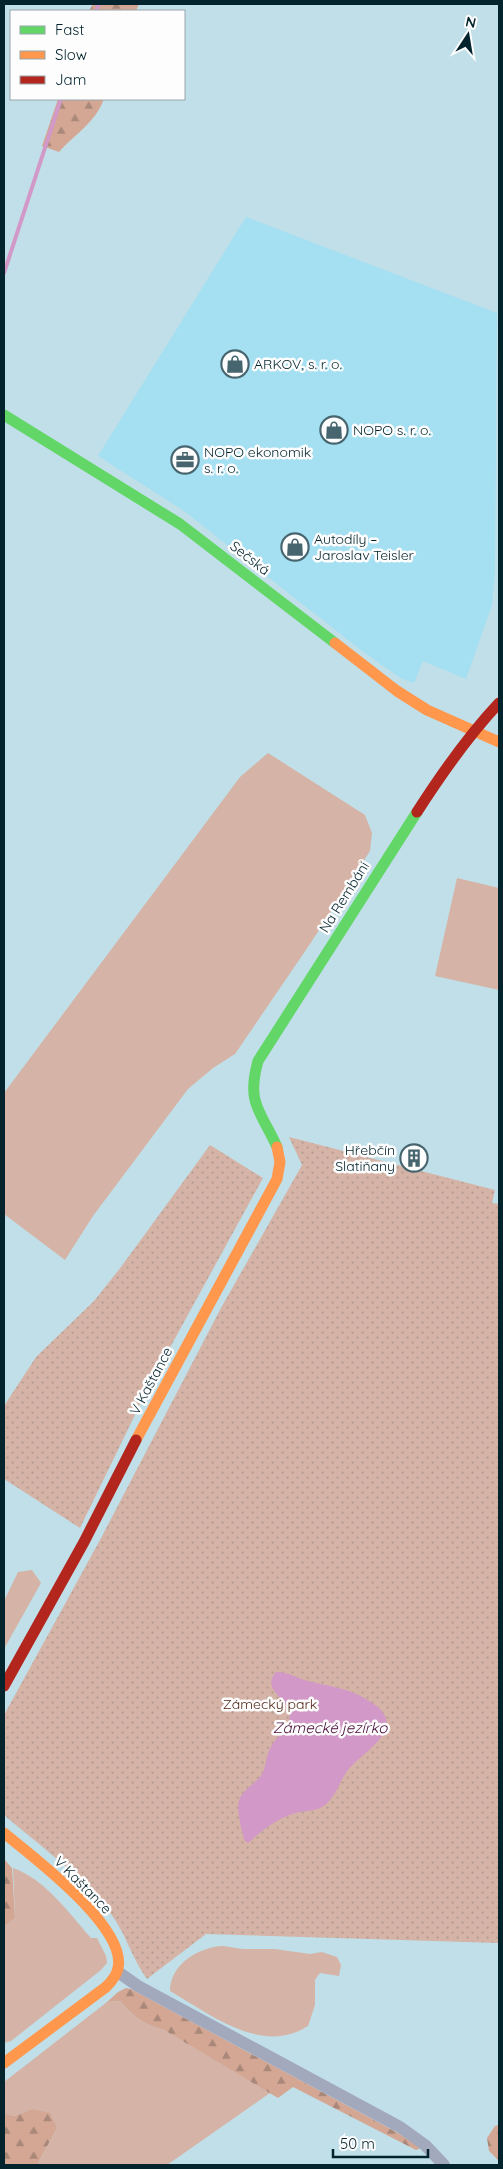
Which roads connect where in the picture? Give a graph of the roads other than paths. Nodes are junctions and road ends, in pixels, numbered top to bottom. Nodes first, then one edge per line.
1 (4, 415) edge
2 (498, 706) edge
3 (499, 732) edge
4 (478, 733) junction
5 (499, 742) edge
6 (251, 1085) joint
7 (4, 1686) edge
8 (4, 1833) edge
9 (118, 1972) junction
10 (4, 2063) edge
11 (444, 2165) edge

1 - 4 street, Sečská
2 - 4 street
3 - 4 street
4 - 5 street, Sečská
4 - 6 street, Na Rembáni
6 - 7 street, V Kaštance
8 - 9 street, V Kaštance
9 - 10 street
9 - 11 street

